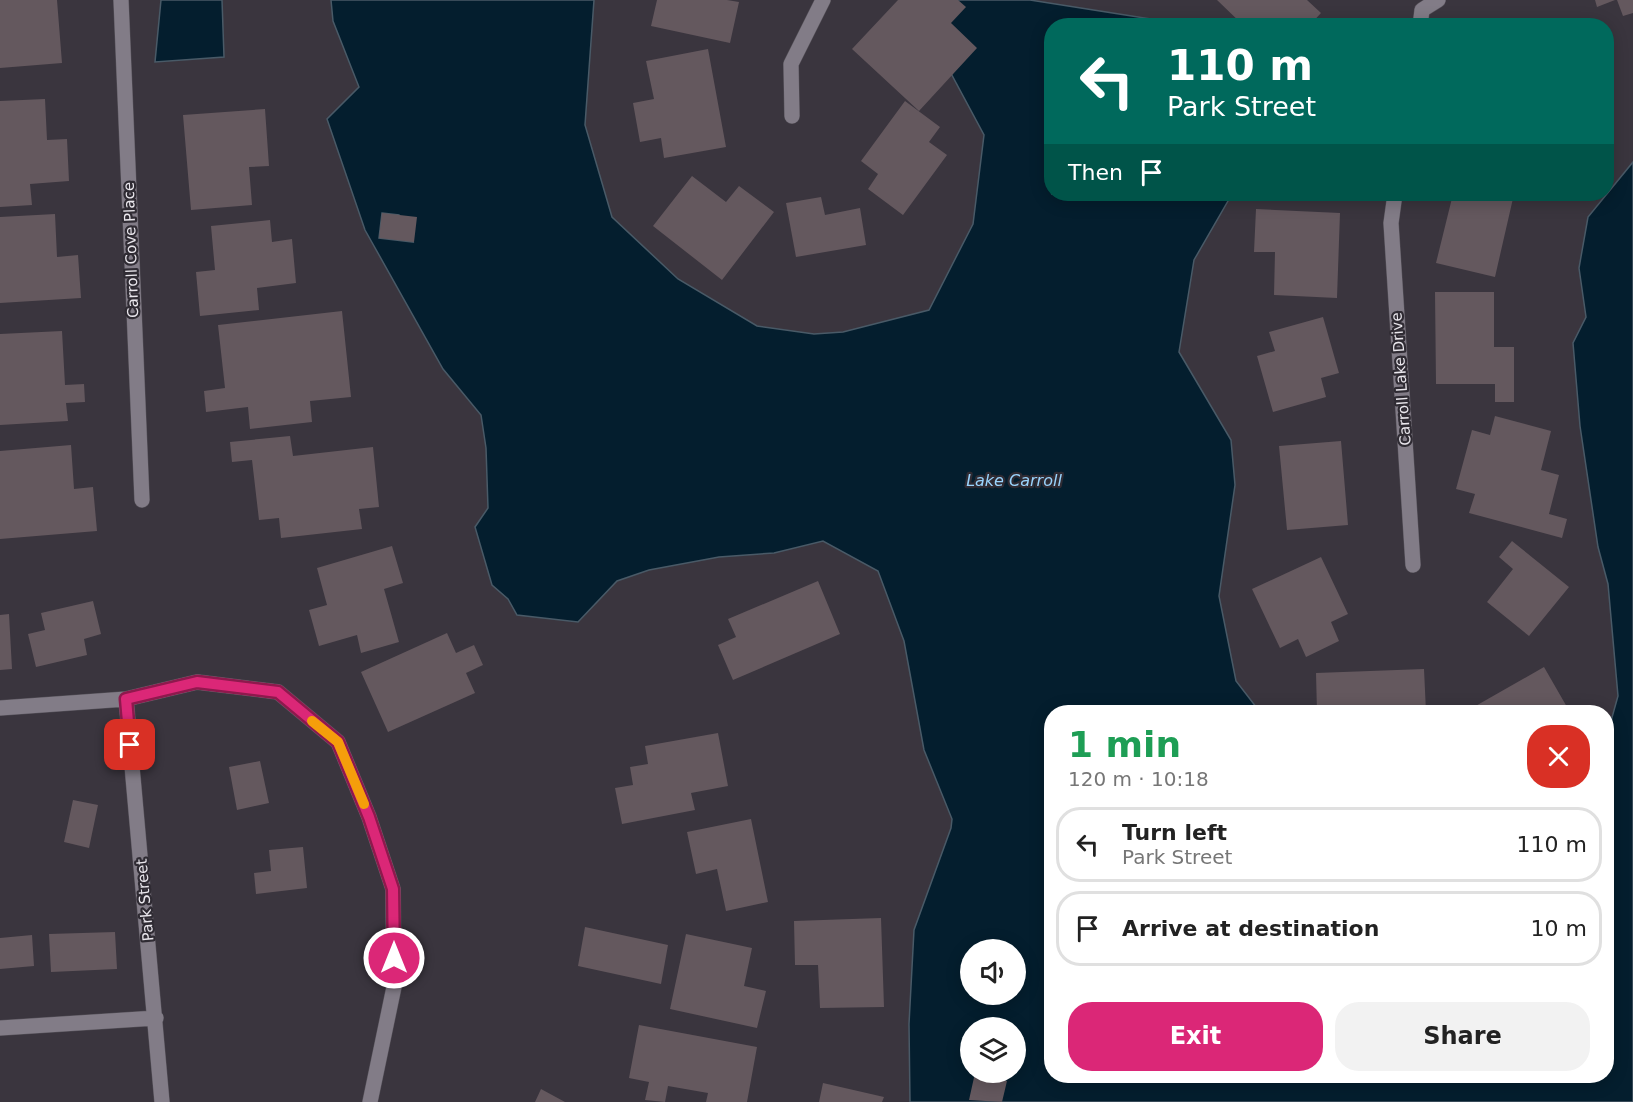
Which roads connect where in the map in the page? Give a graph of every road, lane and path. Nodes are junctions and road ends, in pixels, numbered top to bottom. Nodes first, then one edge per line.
1 (120, 0) edge
2 (823, 0) edge
3 (1438, 0) edge
4 (1419, 5) edge
5 (792, 116) dead end
6 (1394, 201) edge
7 (142, 500) dead end
8 (1413, 565) dead end
9 (126, 699) junction
10 (0, 708) edge
11 (156, 1018) junction
12 (0, 1028) edge
13 (162, 1102) edge
14 (370, 1102) edge

1 - 7 street, Carroll Cove Place
2 - 5 street
3 - 4 street
6 - 8 street, Carroll Lake Drive
9 - 10 street
9 - 11 street, Park Street
9 - 14 street
11 - 12 street
11 - 13 street, Park Street

